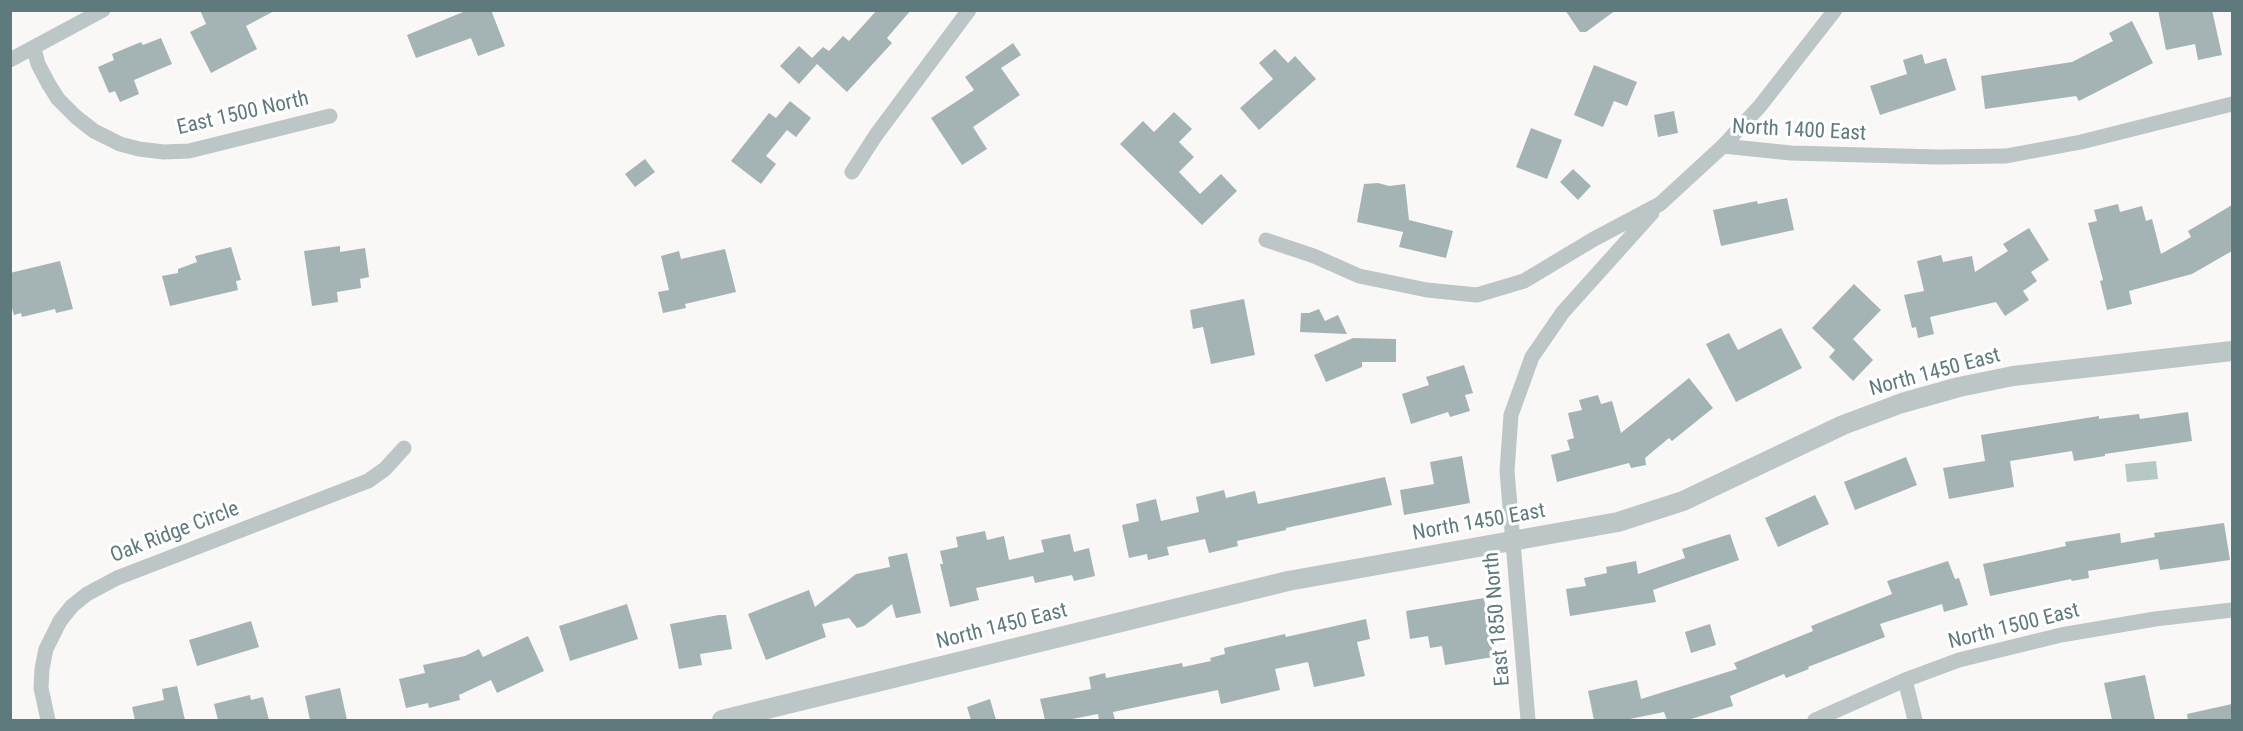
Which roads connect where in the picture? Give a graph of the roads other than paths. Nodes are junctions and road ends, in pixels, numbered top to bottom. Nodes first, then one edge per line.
1 (103, 10) edge
2 (969, 10) edge
3 (1835, 10) edge
4 (34, 49) junction
5 (10, 60) edge
6 (2232, 104) edge
7 (330, 116) dead end
8 (1723, 147) junction
9 (852, 172) dead end
10 (1660, 204) junction
11 (1266, 240) dead end
12 (2232, 351) edge
13 (404, 448) dead end
14 (1513, 541) junction
15 (2232, 610) edge
16 (1905, 680) junction
17 (48, 720) edge
18 (722, 720) edge
19 (1528, 720) edge
20 (1815, 720) edge
21 (1915, 720) edge

1 - 4 street
2 - 9 street
3 - 8 street
4 - 5 street
4 - 7 street, East 1500 North
6 - 8 street, North 1400 East
8 - 10 street, North 1400 East
10 - 11 street, North 1400 East
10 - 14 street, East 1850 North
12 - 14 street, North 1450 East
13 - 17 street, Oak Ridge Circle
14 - 18 street, North 1450 East
14 - 19 street, East 1850 North
15 - 16 street, North 1500 East
16 - 20 street, North 1500 East
16 - 21 street

